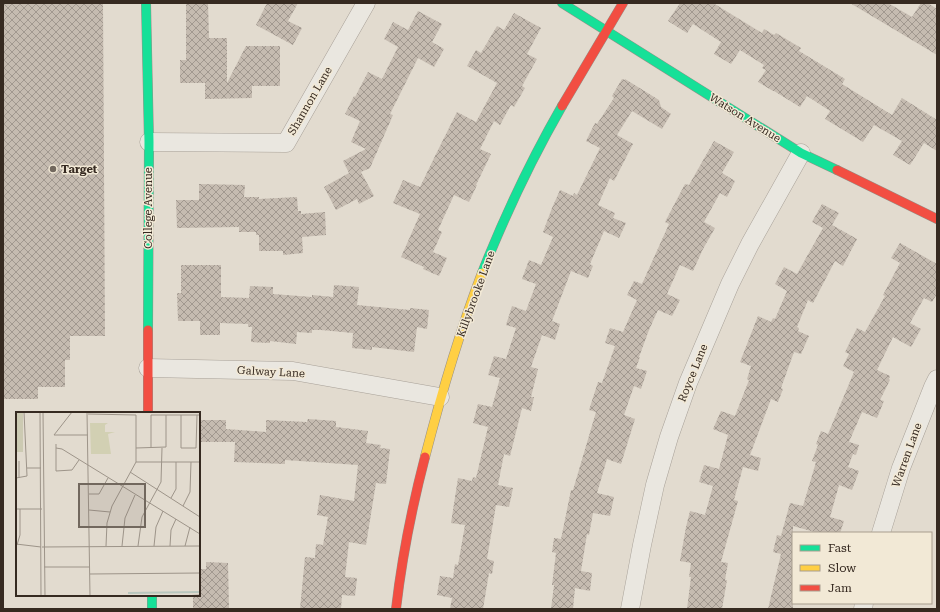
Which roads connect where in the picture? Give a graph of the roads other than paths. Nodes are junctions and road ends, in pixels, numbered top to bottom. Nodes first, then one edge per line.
1 (146, 3) edge
2 (366, 3) edge
3 (562, 3) edge
4 (623, 3) edge
5 (605, 30) junction
6 (149, 142) junction
7 (801, 153) junction
8 (937, 218) edge
9 (148, 368) junction
10 (937, 379) edge
11 (440, 397) junction
12 (148, 412) edge
13 (882, 532) edge
14 (152, 596) edge
15 (152, 609) edge
16 (396, 609) edge
17 (630, 609) edge

1 - 6 street, College Avenue
2 - 6 street, Shannon Lane
3 - 5 street, Watson Avenue
4 - 5 street, Killybrooke Lane
5 - 7 street, Watson Avenue
5 - 11 street, Killybrooke Lane
6 - 9 street, College Avenue
7 - 8 street, Watson Avenue
7 - 17 street, Royce Lane
9 - 11 street, Galway Lane
9 - 12 street, College Avenue
10 - 13 street, Warren Lane
11 - 16 street, Killybrooke Lane
14 - 15 street

